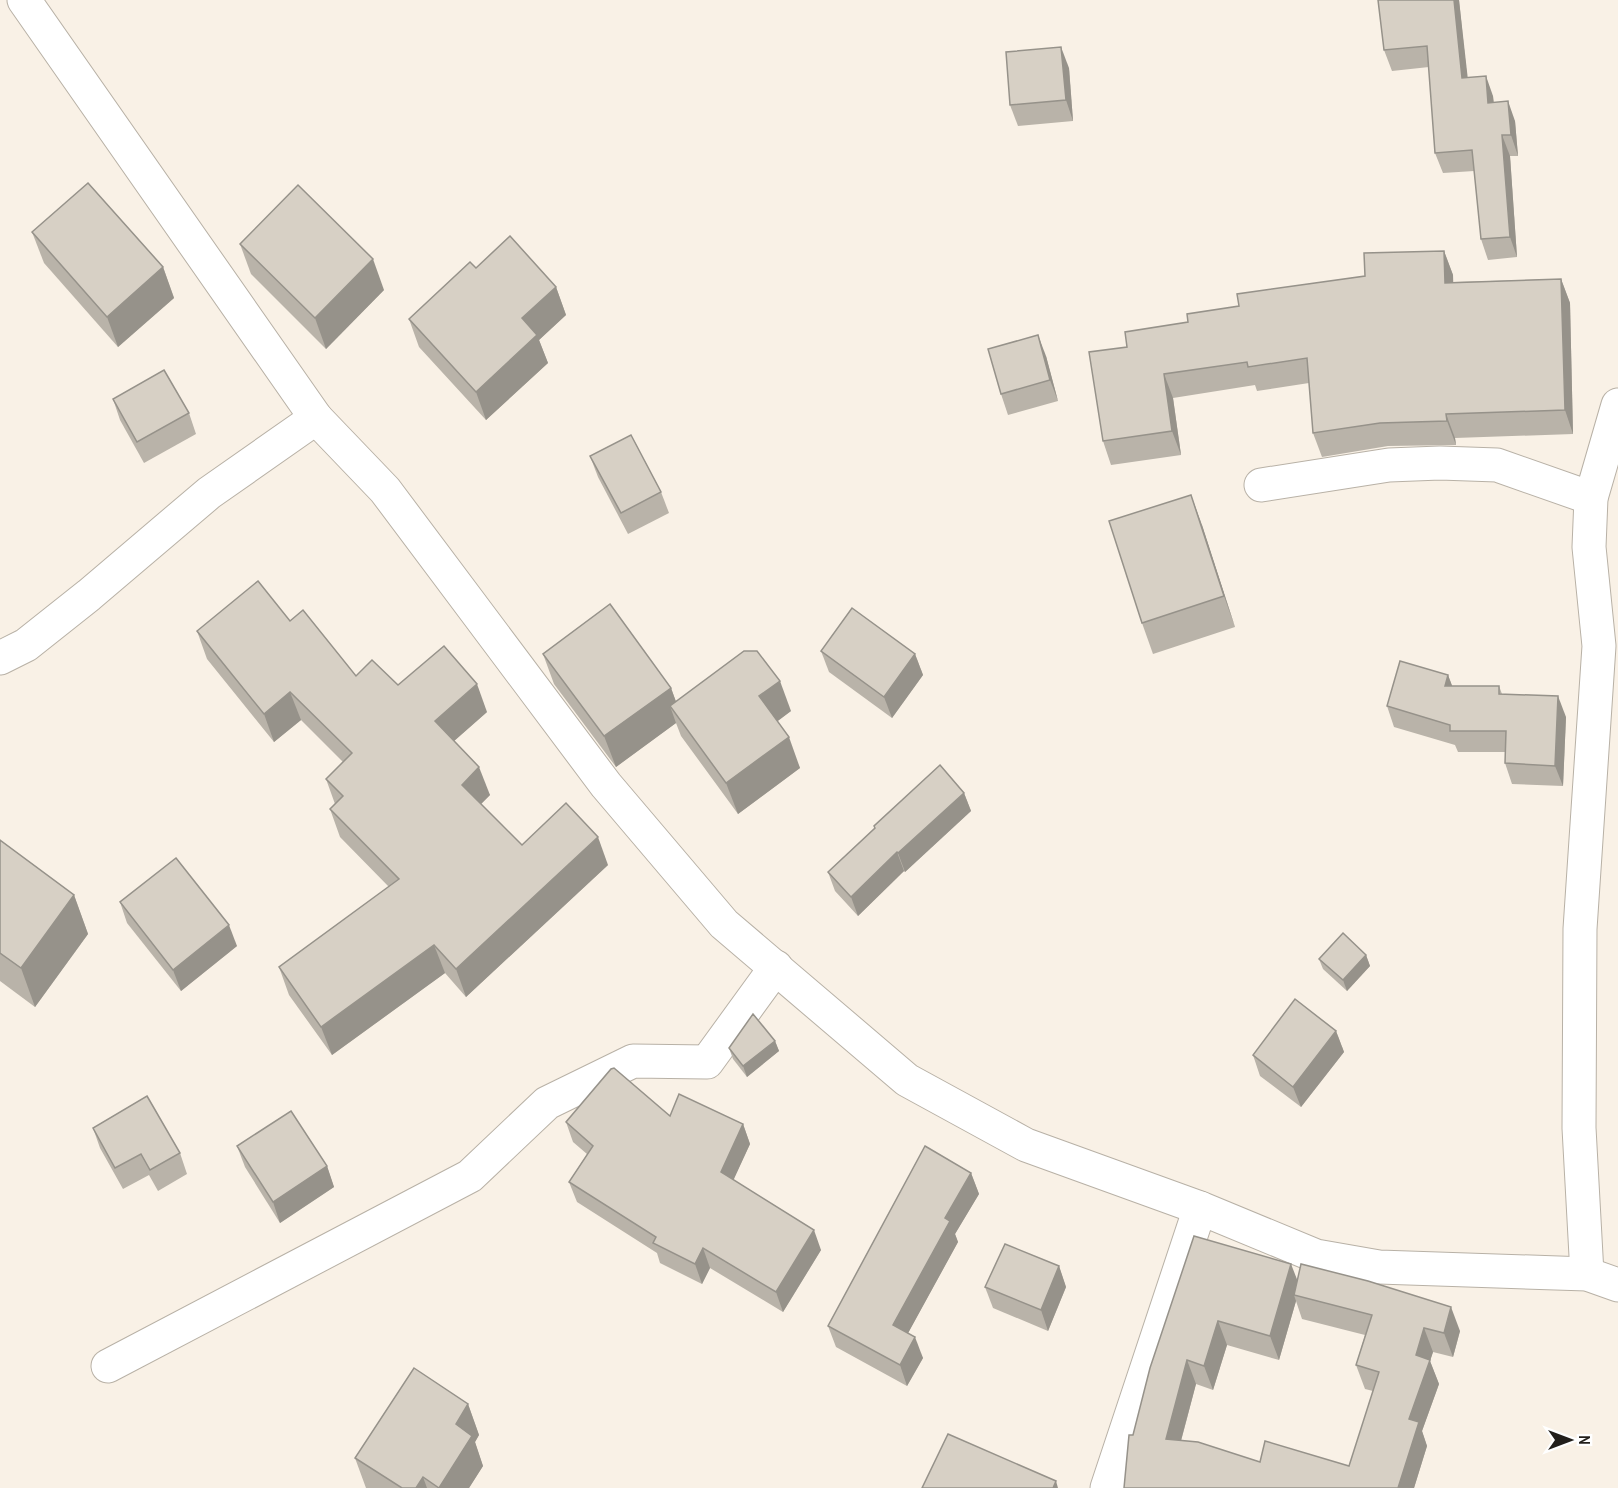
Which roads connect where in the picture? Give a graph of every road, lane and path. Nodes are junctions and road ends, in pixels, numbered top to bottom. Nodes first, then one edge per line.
1 (24, 0) edge
2 (1618, 405) edge
3 (316, 418) junction
4 (1261, 485) dead end
5 (1591, 498) junction
6 (0, 657) edge
7 (776, 967) junction
8 (1200, 1208) junction
9 (1587, 1274) junction
10 (1618, 1285) edge
11 (108, 1366) dead end
12 (1107, 1488) edge

1 - 3 street
2 - 5 street
3 - 6 street
3 - 7 street
4 - 5 street
5 - 9 street
7 - 8 street
7 - 11 street
8 - 9 street
8 - 12 street
9 - 10 street

